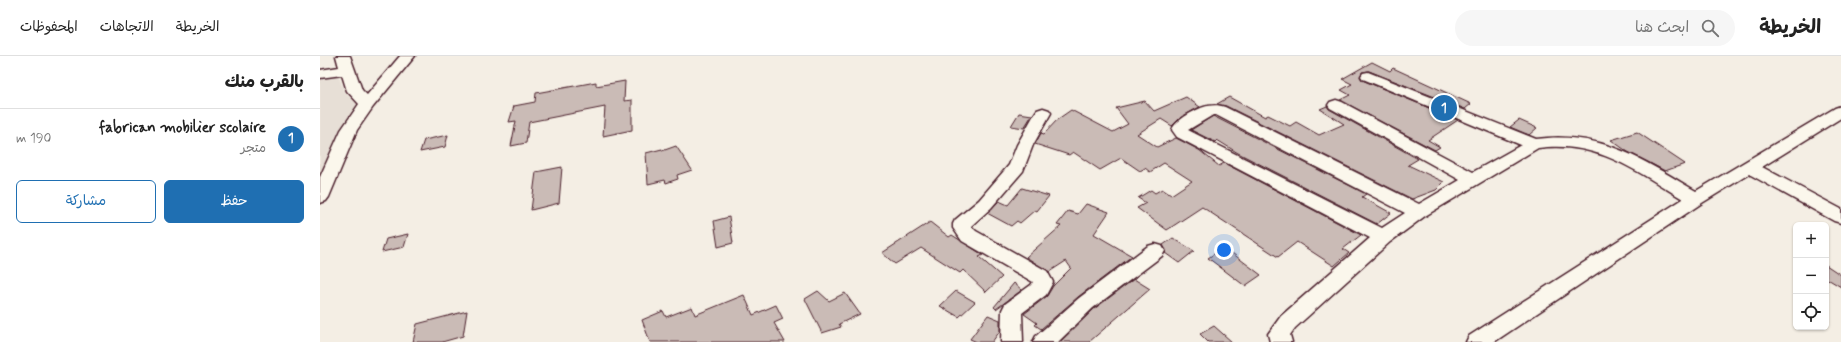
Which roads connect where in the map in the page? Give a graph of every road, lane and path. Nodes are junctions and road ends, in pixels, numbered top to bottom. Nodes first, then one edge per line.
1 (408, 56) edge
2 (345, 63) edge
3 (320, 74) edge
4 (1368, 76) dead end
5 (367, 104) junction
6 (1336, 105) dead end
7 (1841, 110) edge
8 (1043, 113) dead end
9 (1534, 144) junction
10 (339, 152) junction
11 (320, 157) edge
12 (1749, 166) junction
13 (1474, 180) junction
14 (320, 197) edge
15 (1696, 199) junction
16 (1420, 212) junction
17 (1841, 217) edge
18 (1383, 237) junction
19 (1155, 251) dead end
20 (1012, 342) edge
21 (1044, 342) edge
22 (1281, 342) edge
23 (1477, 342) edge

1 - 5 street
2 - 3 street
2 - 5 street
4 - 9 street
5 - 10 street
6 - 13 street
7 - 12 street
8 - 20 street
9 - 13 street
9 - 15 street
10 - 11 street
10 - 14 street
12 - 15 street
12 - 17 street
13 - 16 street
15 - 23 street
16 - 18 street
16 - 18 street
18 - 22 street
19 - 21 street

